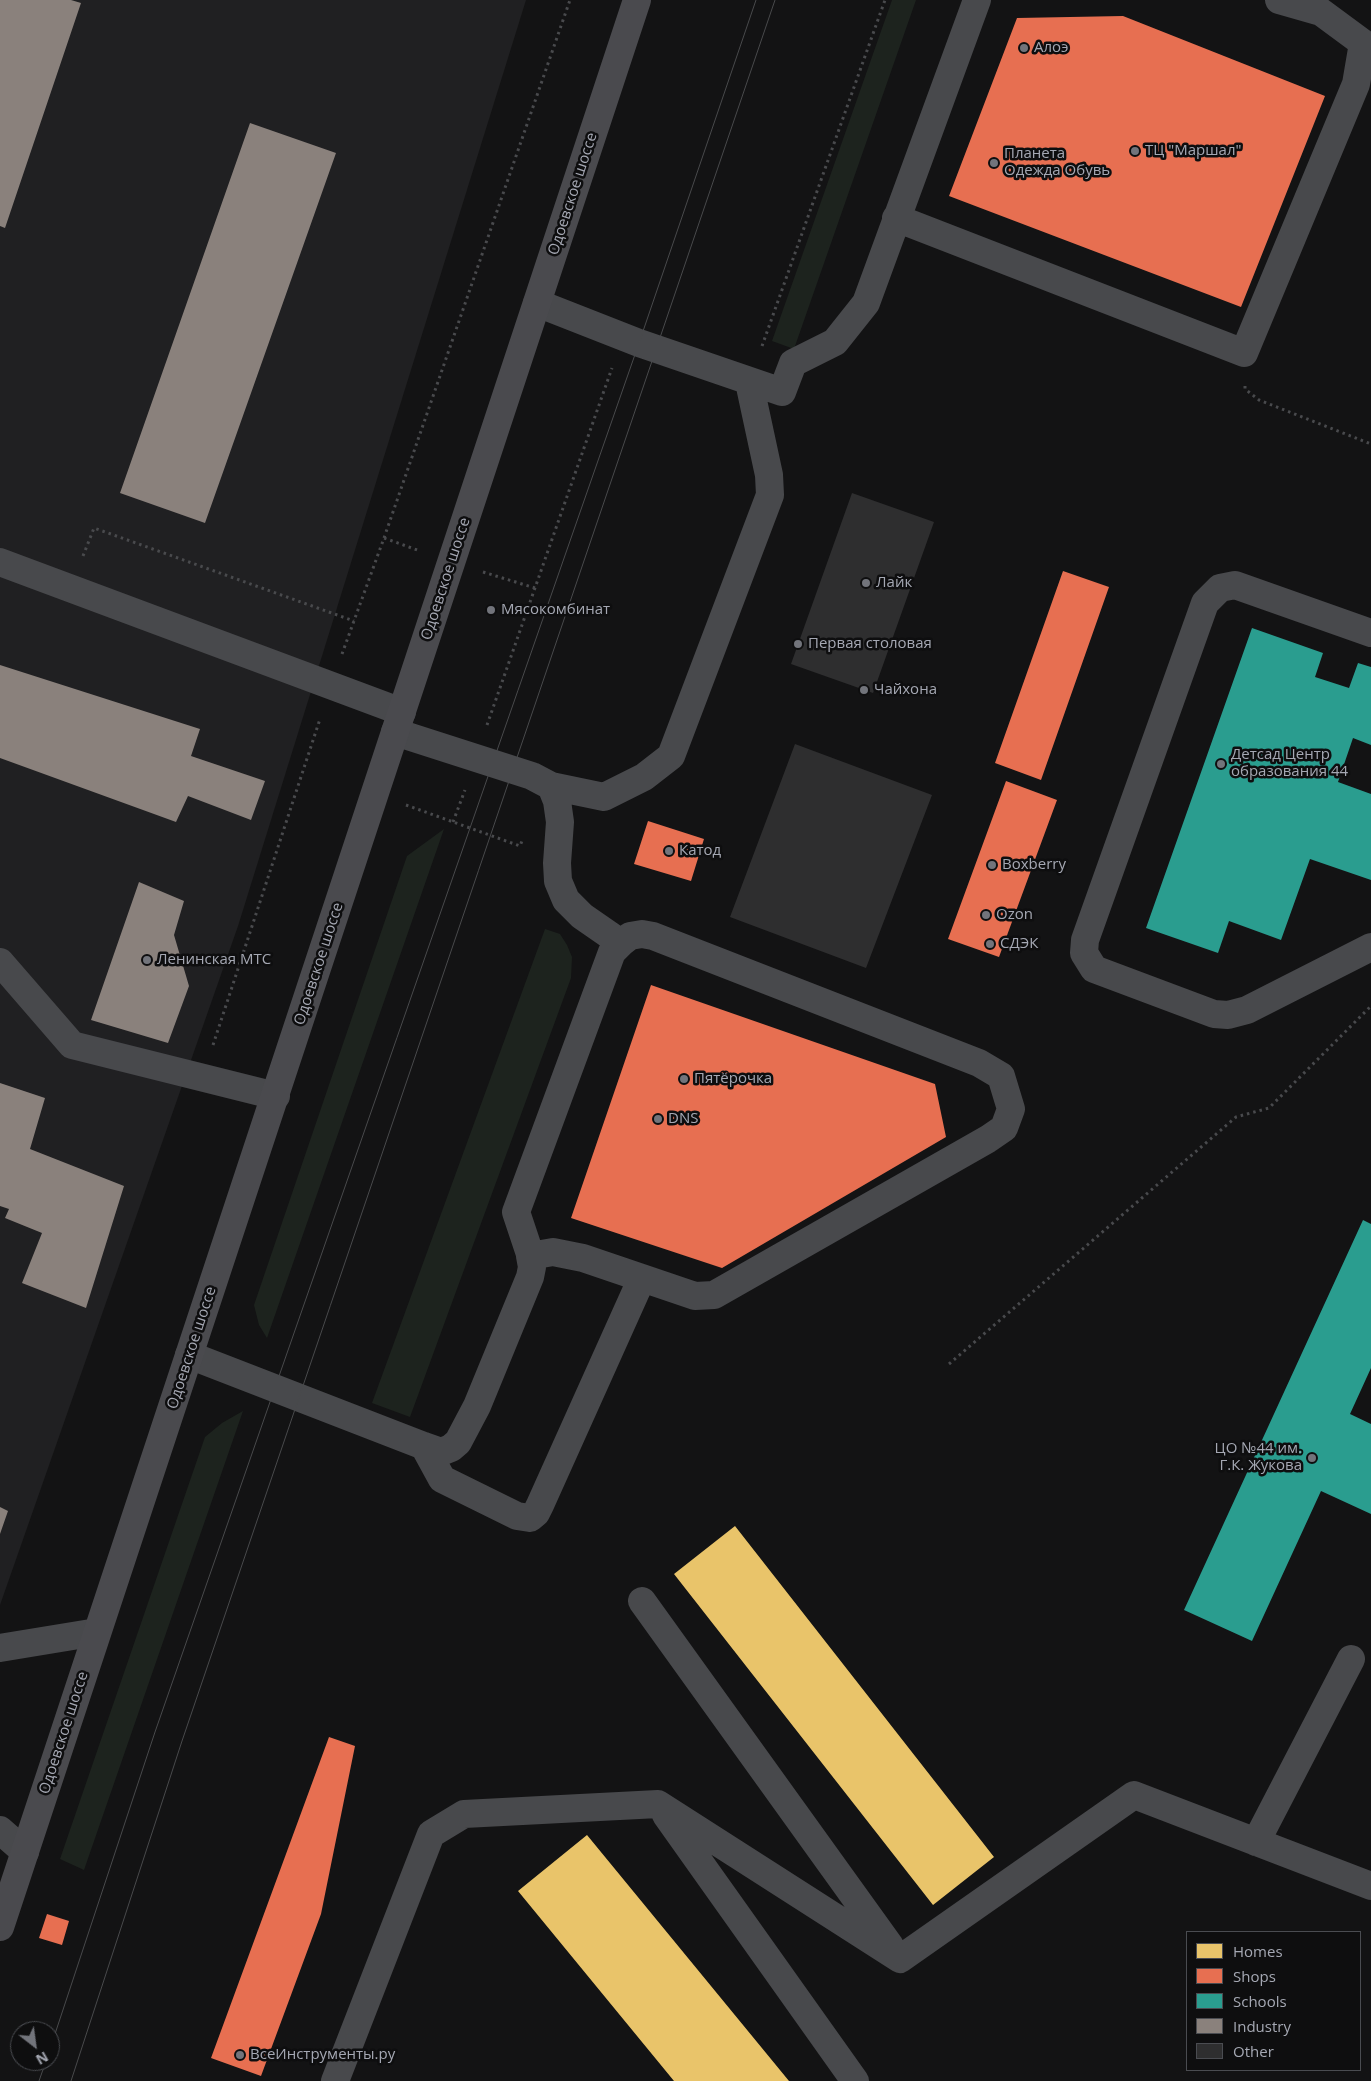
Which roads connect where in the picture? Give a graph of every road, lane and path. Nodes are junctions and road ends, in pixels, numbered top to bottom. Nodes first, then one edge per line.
1 (570, 0) edge
2 (637, 0) edge
3 (885, 0) edge
4 (977, 0) edge
5 (1279, 0) edge
6 (896, 218) junction
7 (537, 303) junction
8 (623, 336) junction
9 (1244, 353) junction
10 (749, 382) junction
11 (1371, 444) edge
12 (384, 538) junction
13 (0, 562) edge
14 (451, 562) junction
15 (535, 588) junction
16 (71, 589) junction
17 (354, 621) junction
18 (1371, 633) edge
19 (331, 686) junction
20 (398, 722) junction
21 (476, 758) junction
22 (551, 786) junction
23 (375, 794) junction
24 (453, 822) junction
25 (524, 838) dead end
26 (620, 942) junction
27 (1371, 948) edge
28 (0, 962) edge
29 (1371, 1006) edge
30 (203, 1078) junction
31 (276, 1096) junction
32 (530, 1256) junction
33 (642, 1278) junction
34 (190, 1355) junction
35 (949, 1364) dead end
36 (424, 1446) junction
37 (642, 1601) dead end
38 (97, 1632) junction
39 (0, 1648) edge
40 (1352, 1659) dead end
41 (658, 1804) junction
42 (0, 1830) edge
43 (1256, 1842) junction
44 (25, 1852) junction
45 (1371, 1886) edge
46 (0, 1927) edge
47 (900, 1960) junction
48 (335, 2081) edge
49 (855, 2081) edge

1 - 12 path
2 - 7 main road, Одоевское шоссе
3 - 10 path
4 - 6 street
5 - 9 street
6 - 9 street
6 - 10 street
7 - 8 street
7 - 14 main road, Одоевское шоссе
8 - 10 street
8 - 15 path
9 - 11 path
10 - 22 street
12 - 14 path
12 - 17 path
13 - 16 street
14 - 15 path
14 - 20 main road, Одоевское шоссе
15 - 21 path
16 - 17 path
16 - 19 street
17 - 19 path
18 - 27 street
19 - 20 street
19 - 30 path
20 - 21 street
20 - 23 main road, Одоевское шоссе
21 - 22 street
21 - 24 path
22 - 26 street
23 - 24 path
23 - 31 main road, Одоевское шоссе
24 - 25 path
26 - 32 street
26 - 33 street
28 - 30 street
29 - 35 path
30 - 31 street
31 - 34 main road, Одоевское шоссе
32 - 33 street
32 - 36 street
33 - 36 street
34 - 36 street
34 - 38 main road, Одоевское шоссе
37 - 47 street
38 - 39 street
38 - 44 main road, Одоевское шоссе
40 - 43 street
41 - 47 street
41 - 48 street
41 - 49 street
42 - 44 street
43 - 45 street
43 - 47 street
44 - 46 main road, Одоевское шоссе

